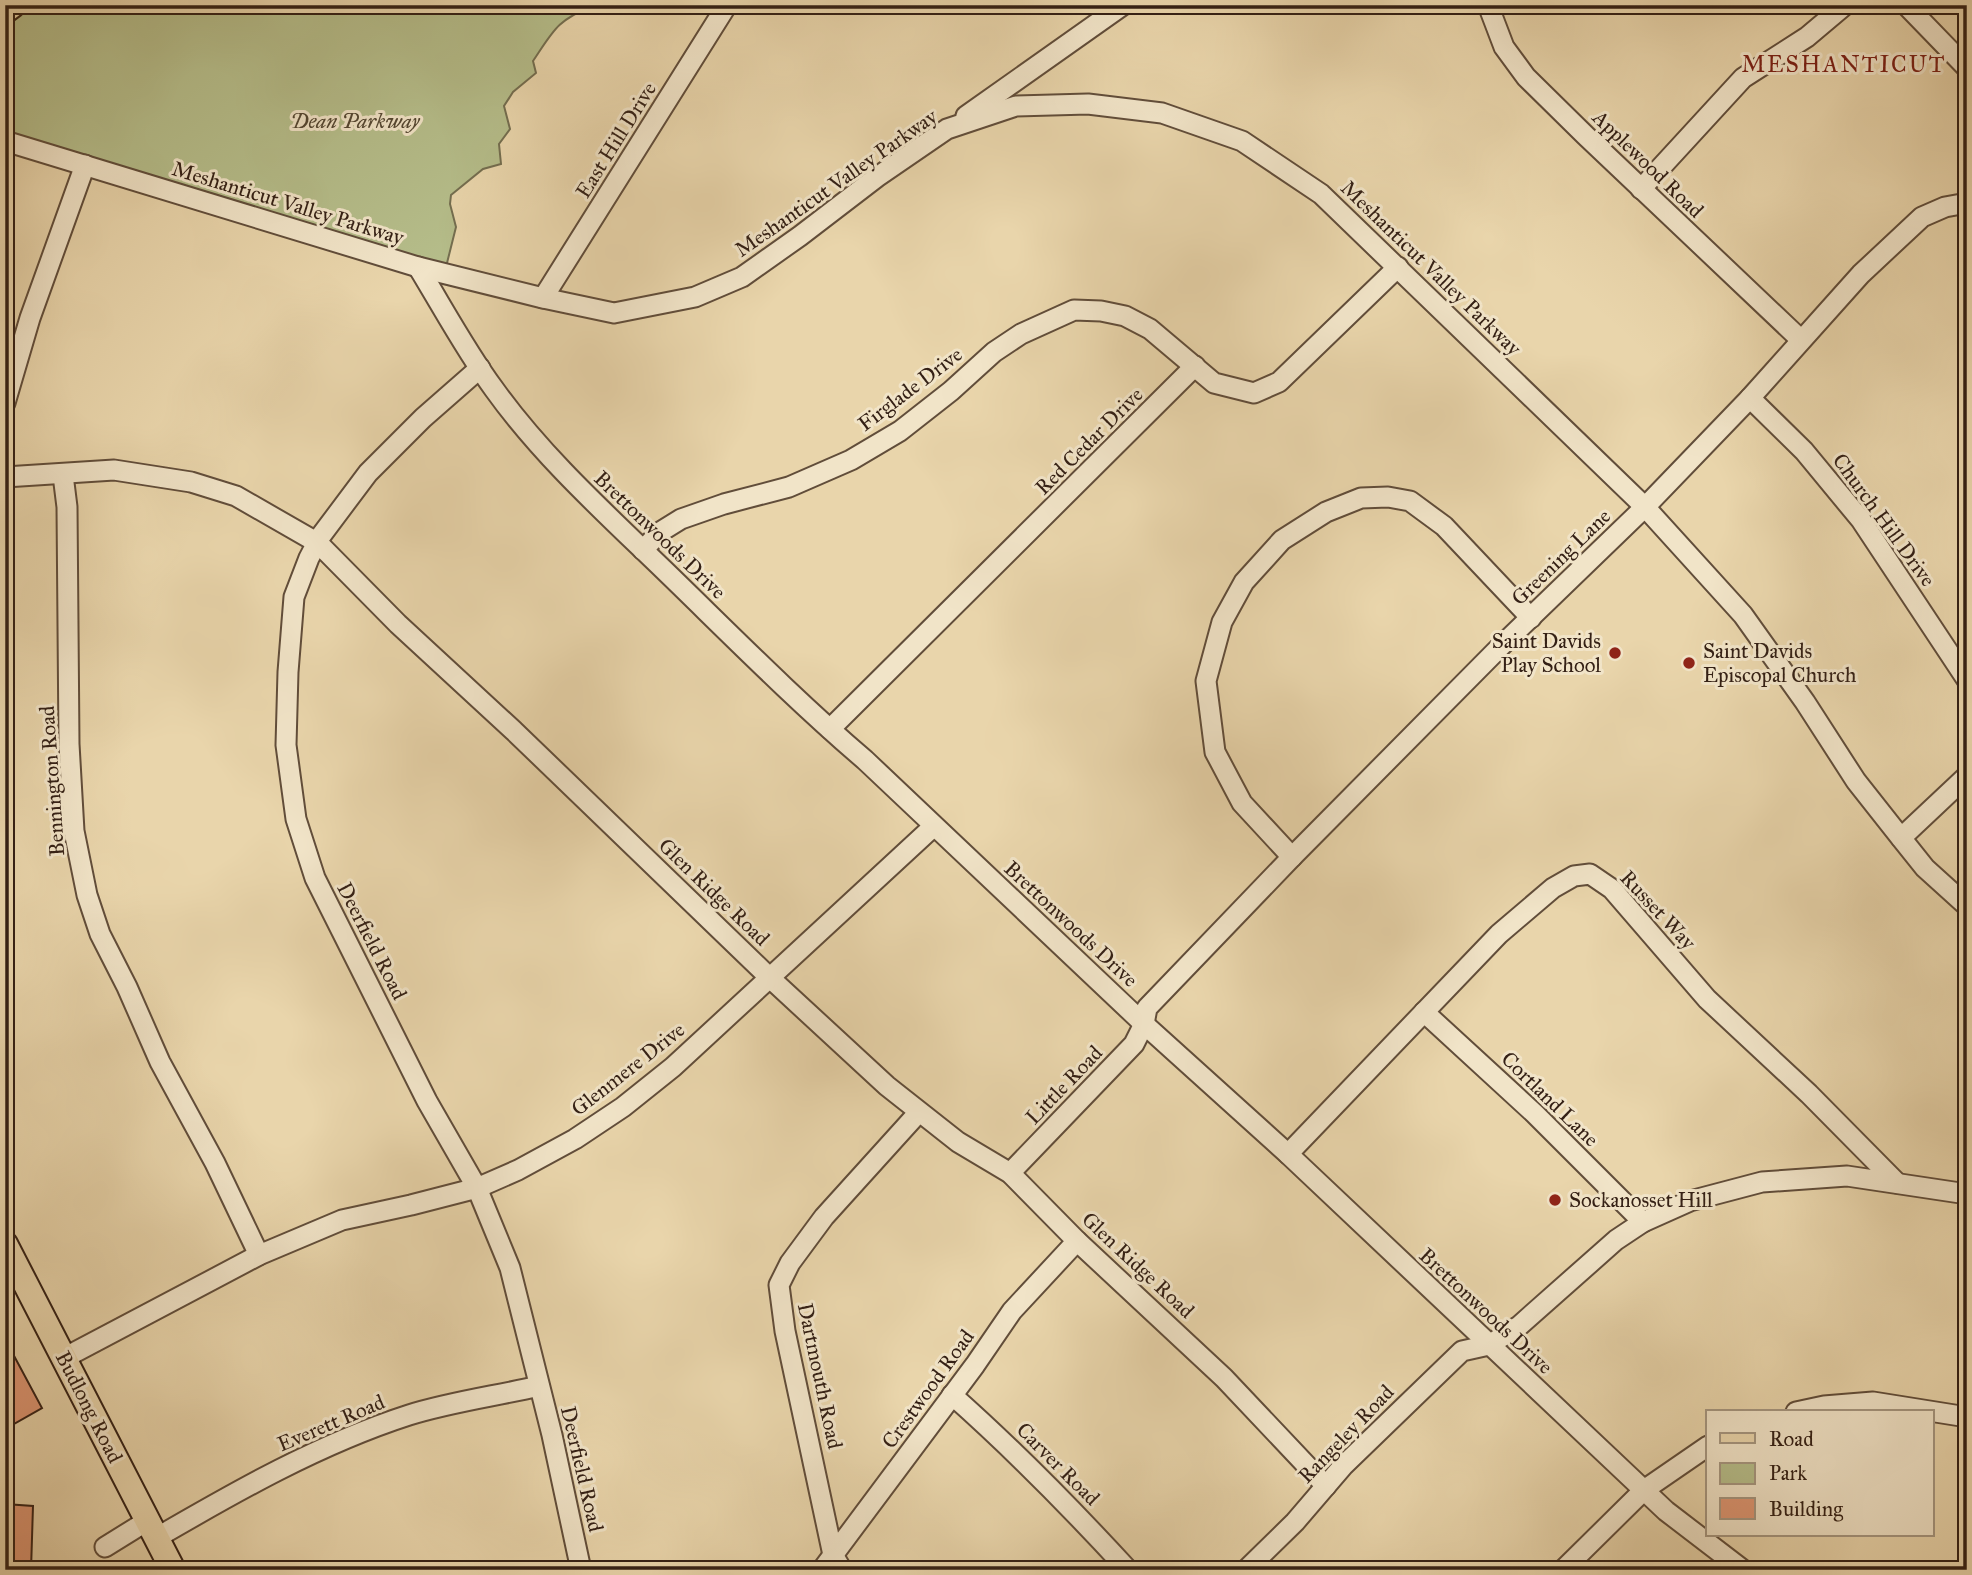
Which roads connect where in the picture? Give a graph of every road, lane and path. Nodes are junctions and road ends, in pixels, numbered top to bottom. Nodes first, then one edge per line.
1 (13, 5) edge
2 (727, 5) edge
3 (1123, 5) edge
4 (1488, 5) edge
5 (1844, 5) edge
6 (1906, 5) edge
7 (5, 11) edge
8 (1967, 68) edge
9 (947, 129) junction
10 (5, 141) edge
11 (85, 165) junction
12 (1641, 189) junction
13 (1967, 203) edge
14 (418, 267) junction
15 (1398, 267) junction
16 (542, 298) junction
17 (1800, 339) junction
18 (1195, 366) junction
19 (480, 368) junction
20 (1750, 398) junction
21 (5, 403) edge
22 (63, 475) junction
23 (5, 477) edge
24 (1645, 507) junction
25 (318, 543) junction
26 (643, 550) junction
27 (1531, 618) junction
28 (1967, 680) edge
29 (830, 729) junction
30 (1967, 776) edge
31 (934, 826) junction
32 (1901, 838) junction
33 (1292, 857) junction
34 (1967, 906) edge
35 (770, 978) junction
36 (1424, 1012) junction
37 (1144, 1024) junction
38 (919, 1112) junction
39 (1288, 1154) junction
40 (1010, 1173) junction
41 (1897, 1183) junction
42 (477, 1188) junction
43 (1967, 1194) edge
44 (1643, 1222) junction
45 (1077, 1241) junction
46 (259, 1255) junction
47 (9, 1260) edge
48 (1489, 1345) junction
49 (64, 1358) junction
50 (539, 1386) junction
51 (952, 1395) junction
52 (1805, 1410) edge
53 (1923, 1410) edge
54 (1934, 1412) edge
55 (1967, 1417) edge
56 (1706, 1447) edge
57 (1326, 1486) junction
58 (1644, 1490) junction
59 (151, 1529) junction
60 (105, 1547) dead end
61 (832, 1565) edge
62 (173, 1570) edge
63 (581, 1570) edge
64 (1128, 1570) edge
65 (1247, 1570) edge
66 (1563, 1570) edge
67 (1743, 1570) edge

1 - 7 main road
2 - 16 street, East Hill Drive
3 - 9 street
4 - 12 street, Applewood Road
5 - 12 street
6 - 8 street
9 - 15 street, Meshanticut Valley Parkway
9 - 16 street, Meshanticut Valley Parkway
10 - 11 street, Meshanticut Valley Parkway
11 - 14 street, Meshanticut Valley Parkway
11 - 21 street
12 - 17 street, Applewood Road
13 - 17 street, Greening Lane
14 - 16 street, Meshanticut Valley Parkway
14 - 19 street, Brettonwoods Drive
15 - 18 street
15 - 24 street, Meshanticut Valley Parkway
17 - 20 street, Greening Lane
18 - 26 street, Firglade Drive
18 - 29 street, Red Cedar Drive
19 - 25 street, Deerfield Road
19 - 26 street, Brettonwoods Drive
20 - 24 street, Greening Lane
20 - 28 street, Church Hill Drive
22 - 23 street, Glen Ridge Road
22 - 25 street, Glen Ridge Road
22 - 46 street, Bennington Road
24 - 27 street, Greening Lane
24 - 32 street, Meshanticut Valley Parkway
25 - 35 street, Glen Ridge Road
25 - 42 street, Deerfield Road
26 - 29 street, Brettonwoods Drive
27 - 33 street, Greening Lane
27 - 33 street
29 - 31 street, Brettonwoods Drive
30 - 32 street
31 - 35 street, Glenmere Drive
31 - 37 street, Brettonwoods Drive
32 - 34 street, Meshanticut Valley Parkway
33 - 37 street, Greening Lane
35 - 38 street, Glen Ridge Road
35 - 42 street, Glenmere Drive
36 - 39 street, Russet Way
36 - 41 street, Russet Way
36 - 44 street, Cortland Lane
37 - 39 street, Brettonwoods Drive
37 - 40 street, Little Road
38 - 40 street, Glen Ridge Road
38 - 61 street, Dartmouth Road
39 - 48 street, Brettonwoods Drive
40 - 45 street, Glen Ridge Road
41 - 43 street, Rangeley Road
41 - 44 street, Rangeley Road
42 - 46 street, Glenmere Drive
42 - 50 street, Deerfield Road
44 - 48 street, Rangeley Road
45 - 51 street, Crestwood Road
45 - 57 street, Glen Ridge Road
46 - 49 street, Glenmere Drive
47 - 49 main road, Budlong Road
48 - 57 street, Rangeley Road
48 - 58 street, Brettonwoods Drive
49 - 59 main road, Budlong Road
50 - 59 street, Everett Road
50 - 63 street, Deerfield Road
51 - 61 street, Crestwood Road
51 - 64 street, Carver Road
52 - 53 street
54 - 55 street
56 - 58 street
57 - 65 street, Rangeley Road
58 - 66 street
58 - 67 street, Brettonwoods Drive
59 - 60 street, Everett Road
59 - 62 main road, Budlong Road

